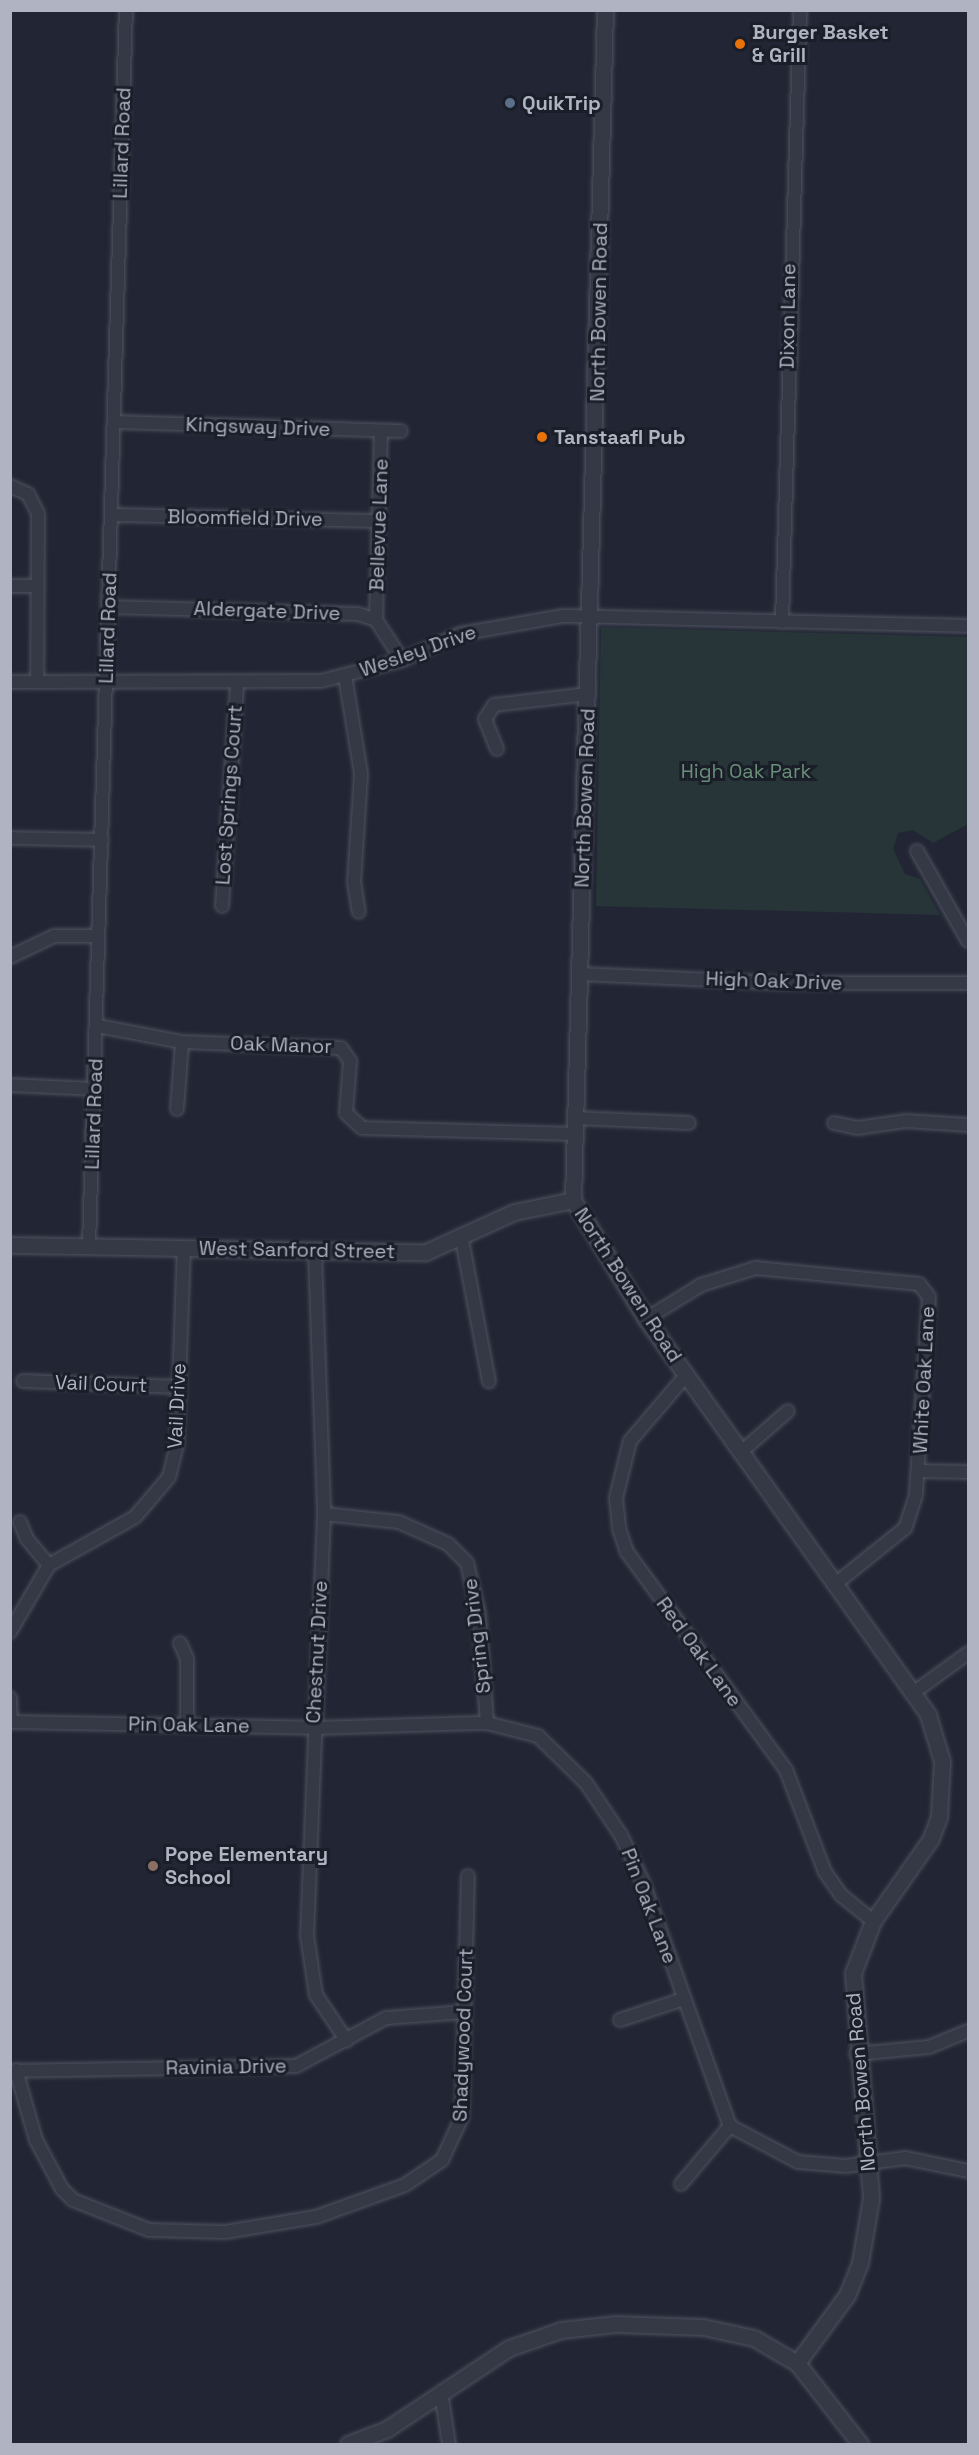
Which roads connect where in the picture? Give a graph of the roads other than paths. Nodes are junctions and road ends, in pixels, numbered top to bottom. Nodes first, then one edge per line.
1 (126, 10) edge
2 (605, 10) edge
3 (800, 10) edge
4 (114, 422) junction
5 (381, 430) junction
6 (401, 431) dead end
7 (10, 486) edge
8 (111, 515) junction
9 (379, 521) junction
10 (10, 586) edge
11 (36, 586) junction
12 (108, 607) junction
13 (590, 617) junction
14 (376, 620) junction
15 (782, 622) junction
16 (969, 626) edge
17 (402, 660) junction
18 (345, 676) junction
19 (106, 679) junction
20 (37, 680) junction
21 (10, 682) edge
22 (237, 684) junction
23 (588, 694) junction
24 (497, 749) dead end
25 (10, 838) edge
26 (102, 840) junction
27 (917, 851) dead end
28 (222, 906) dead end
29 (359, 912) dead end
30 (97, 936) junction
31 (969, 941) edge
32 (10, 957) edge
33 (580, 974) junction
34 (969, 983) edge
35 (98, 1026) junction
36 (182, 1042) junction
37 (10, 1085) edge
38 (94, 1089) junction
39 (177, 1109) dead end
40 (576, 1118) junction
41 (689, 1123) dead end
42 (834, 1123) dead end
43 (969, 1125) edge
44 (576, 1134) junction
45 (573, 1200) junction
46 (462, 1240) junction
47 (10, 1245) edge
48 (89, 1246) junction
49 (184, 1248) junction
50 (315, 1252) junction
51 (646, 1319) junction
52 (687, 1374) junction
53 (23, 1381) dead end
54 (489, 1381) dead end
55 (179, 1387) junction
56 (788, 1411) dead end
57 (741, 1452) junction
58 (920, 1471) junction
59 (969, 1472) edge
60 (324, 1514) junction
61 (20, 1521) dead end
62 (49, 1565) junction
63 (834, 1585) junction
64 (10, 1632) edge
65 (180, 1643) dead end
66 (969, 1653) edge
67 (913, 1693) junction
68 (10, 1698) edge
69 (11, 1722) edge
70 (487, 1723) junction
71 (187, 1725) junction
72 (314, 1728) junction
73 (468, 1876) dead end
74 (873, 1921) junction
75 (684, 1999) junction
76 (465, 2012) junction
77 (620, 2020) dead end
78 (969, 2031) edge
79 (347, 2041) junction
80 (856, 2054) junction
81 (13, 2070) edge
82 (730, 2126) junction
83 (869, 2164) junction
84 (969, 2171) edge
85 (681, 2184) dead end
86 (797, 2362) junction
87 (441, 2392) junction
88 (348, 2445) edge
89 (449, 2445) edge
90 (860, 2445) edge

1 - 4 street, Lillard Road
2 - 13 street, North Bowen Road
3 - 15 street, Dixon Lane
4 - 5 street, Kingsway Drive
4 - 8 street, Lillard Road
5 - 6 street, Kingsway Drive
5 - 9 street, Bellevue Lane
7 - 11 street
8 - 9 street, Bloomfield Drive
8 - 12 street, Lillard Road
9 - 14 street, Bellevue Lane
10 - 11 street
11 - 20 street
12 - 14 street, Aldergate Drive
12 - 19 street, Lillard Road
13 - 15 street, Wesley Drive
13 - 17 street, Wesley Drive
13 - 23 street, North Bowen Road
14 - 17 street
15 - 16 street, Wesley Drive
17 - 18 street, Wesley Drive
18 - 22 street, Wesley Drive
18 - 29 street
19 - 20 street, Wesley Drive
19 - 22 street, Wesley Drive
19 - 26 street, Lillard Road
20 - 21 street, Wesley Drive
22 - 28 street, Lost Springs Court
23 - 24 street
23 - 33 street, North Bowen Road
25 - 26 street
26 - 30 street, Lillard Road
27 - 31 street
30 - 32 street
30 - 35 street, Lillard Road
33 - 34 street, High Oak Drive
33 - 40 street, North Bowen Road
35 - 36 street, Oak Manor
35 - 38 street, Lillard Road
36 - 39 street
36 - 44 street, Oak Manor
37 - 38 street
38 - 48 street, Lillard Road
40 - 41 street
40 - 44 street, North Bowen Road
42 - 43 street
44 - 45 street, North Bowen Road
45 - 46 street, West Sanford Street
45 - 51 street, North Bowen Road
46 - 50 street, West Sanford Street
46 - 54 street
47 - 48 street, West Sanford Street
48 - 49 street, West Sanford Street
49 - 50 street, West Sanford Street
49 - 55 street, Vail Drive
50 - 60 street, Chestnut Drive
51 - 52 street, North Bowen Road
51 - 58 street, White Oak Lane
52 - 57 street, North Bowen Road
52 - 74 street, Red Oak Lane
53 - 55 street, Vail Court
55 - 62 street, Vail Drive
56 - 57 street
57 - 63 street, North Bowen Road
58 - 59 street
58 - 63 street, White Oak Lane
60 - 70 street, Spring Drive
60 - 72 street, Chestnut Drive
61 - 62 street
62 - 64 street
63 - 67 street, North Bowen Road
65 - 71 street
66 - 67 street
67 - 74 street, North Bowen Road
68 - 69 street
69 - 71 street, Pin Oak Lane
70 - 72 street, Pin Oak Lane
70 - 75 street, Pin Oak Lane
71 - 72 street, Pin Oak Lane
72 - 79 street, Chestnut Drive
73 - 76 street, Shadywood Court
74 - 80 street, North Bowen Road
75 - 77 street
75 - 82 street, Pin Oak Lane
76 - 79 street, Ravinia Drive
76 - 81 street, Shadywood Court
78 - 80 street
79 - 81 street, Ravinia Drive
80 - 83 street, North Bowen Road
82 - 83 street
82 - 85 street
83 - 84 street
83 - 86 street, North Bowen Road
86 - 87 street
86 - 90 street
87 - 88 street
87 - 89 street

